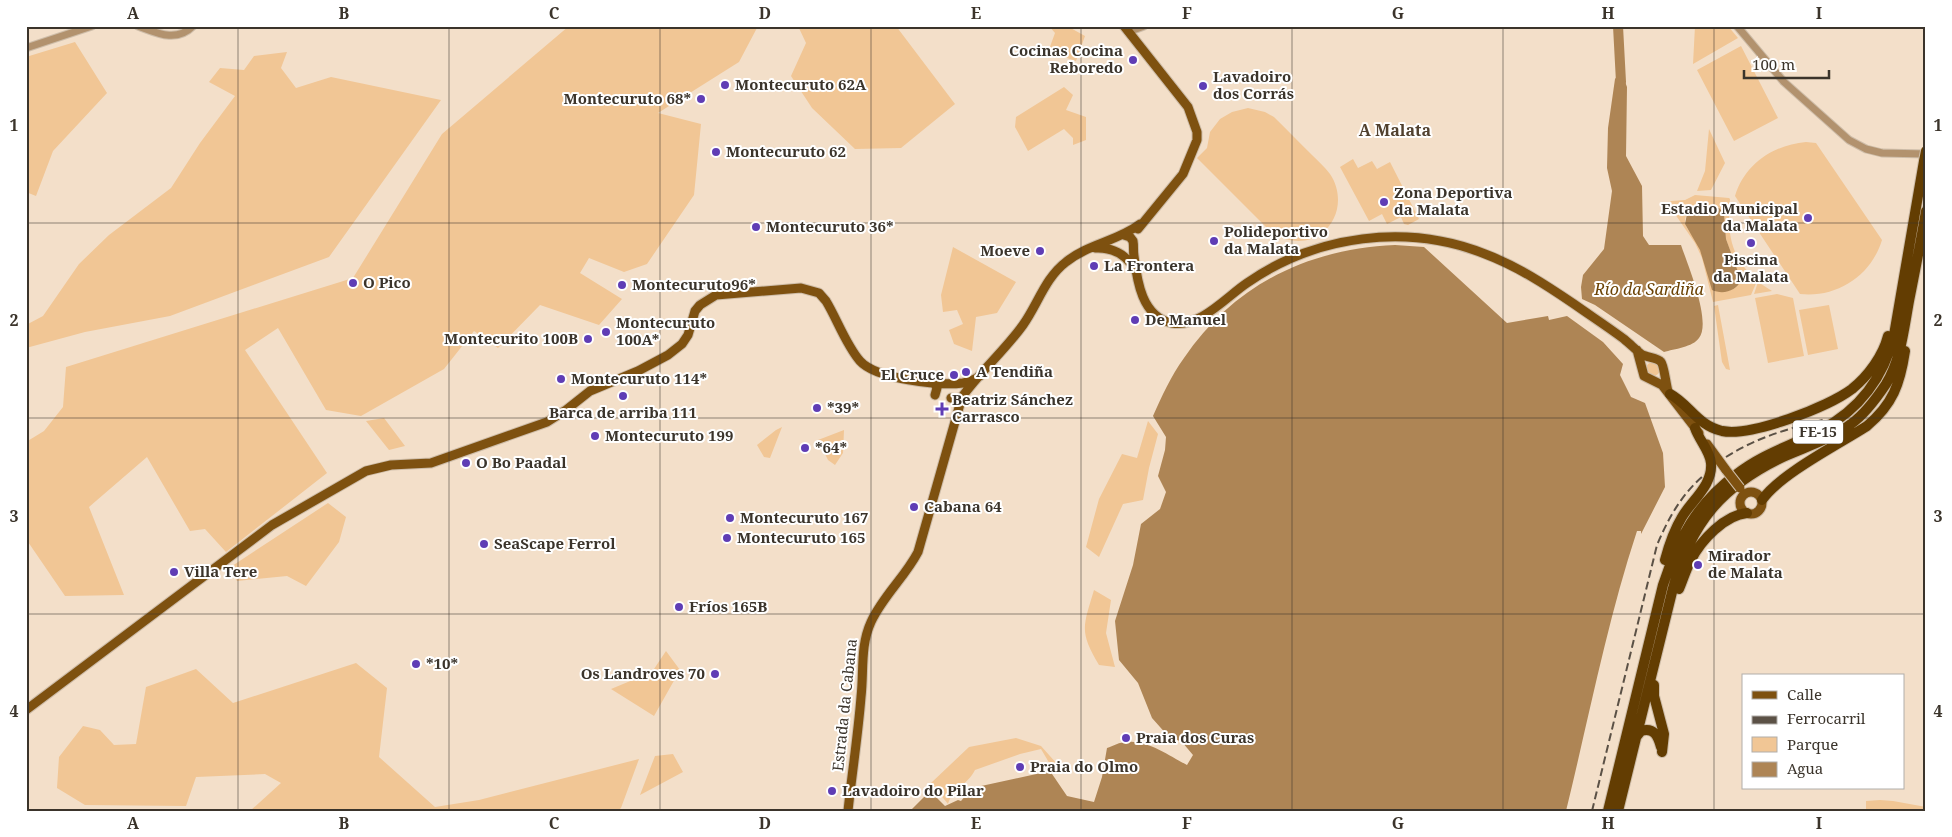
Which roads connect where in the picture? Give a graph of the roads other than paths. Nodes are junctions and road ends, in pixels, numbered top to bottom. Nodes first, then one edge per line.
1 (92, 26) edge
2 (138, 26) edge
3 (193, 26) edge
4 (1144, 26) edge
5 (1737, 26) edge
6 (1126, 29) edge
7 (26, 48) edge
8 (1925, 155) edge
9 (1925, 215) edge
10 (1140, 224) junction
11 (1121, 236) junction
12 (1133, 245) junction
13 (1087, 250) junction
14 (1120, 253) junction
15 (1137, 275) junction
16 (1912, 283) junction
17 (1901, 290) junction
18 (1637, 350) junction
19 (1650, 358) junction
20 (1642, 367) junction
21 (1663, 373) junction
22 (980, 376) junction
23 (1653, 380) junction
24 (931, 382) junction
25 (957, 383) junction
26 (1669, 393) junction
27 (935, 395) dead end
28 (950, 395) junction
29 (963, 396) junction
30 (956, 413) junction
31 (1695, 428) junction
32 (1742, 491) junction
33 (1762, 500) junction
34 (1747, 513) junction
35 (1667, 615) junction
36 (1644, 659) junction
37 (1654, 665) junction
38 (26, 710) edge
39 (1637, 736) junction
40 (848, 811) edge
41 (1608, 811) edge
42 (1618, 811) edge

1 - 7 street
2 - 3 street
4 - 6 street
5 - 8 street
6 - 10 main road
8 - 17 highway, FE-15
9 - 16 highway, FE-15
10 - 11 main road, Estrada da Cabana
10 - 12 main road
11 - 12 main road
11 - 13 main road, Estrada da Cabana
11 - 14 main road
12 - 14 main road
12 - 15 main road
13 - 14 main road
13 - 22 main road, Estrada da Cabana
14 - 15 main road
15 - 18 main road
16 - 33 highway
16 - 35 highway, FE-15
17 - 26 highway
17 - 36 highway, FE-15
18 - 19 main road
18 - 20 main road
19 - 20 main road
19 - 21 main road
20 - 23 main road
21 - 23 main road
21 - 26 main road
22 - 25 main road
22 - 29 main road, Estrada da Cabana
23 - 26 main road
24 - 25 main road
24 - 27 main road
24 - 28 main road
24 - 38 main road
25 - 28 main road
25 - 29 main road
26 - 31 main road
28 - 29 main road
28 - 30 main road
29 - 30 main road, Estrada da Cabana
30 - 40 main road, Estrada da Cabana
31 - 32 main road, bridge
31 - 36 highway
32 - 33 main road
32 - 34 main road
33 - 34 main road
34 - 35 highway
35 - 37 highway, FE-15
36 - 41 highway, FE-15
37 - 39 highway, FE-15
37 - 39 highway
39 - 42 highway, FE-15

